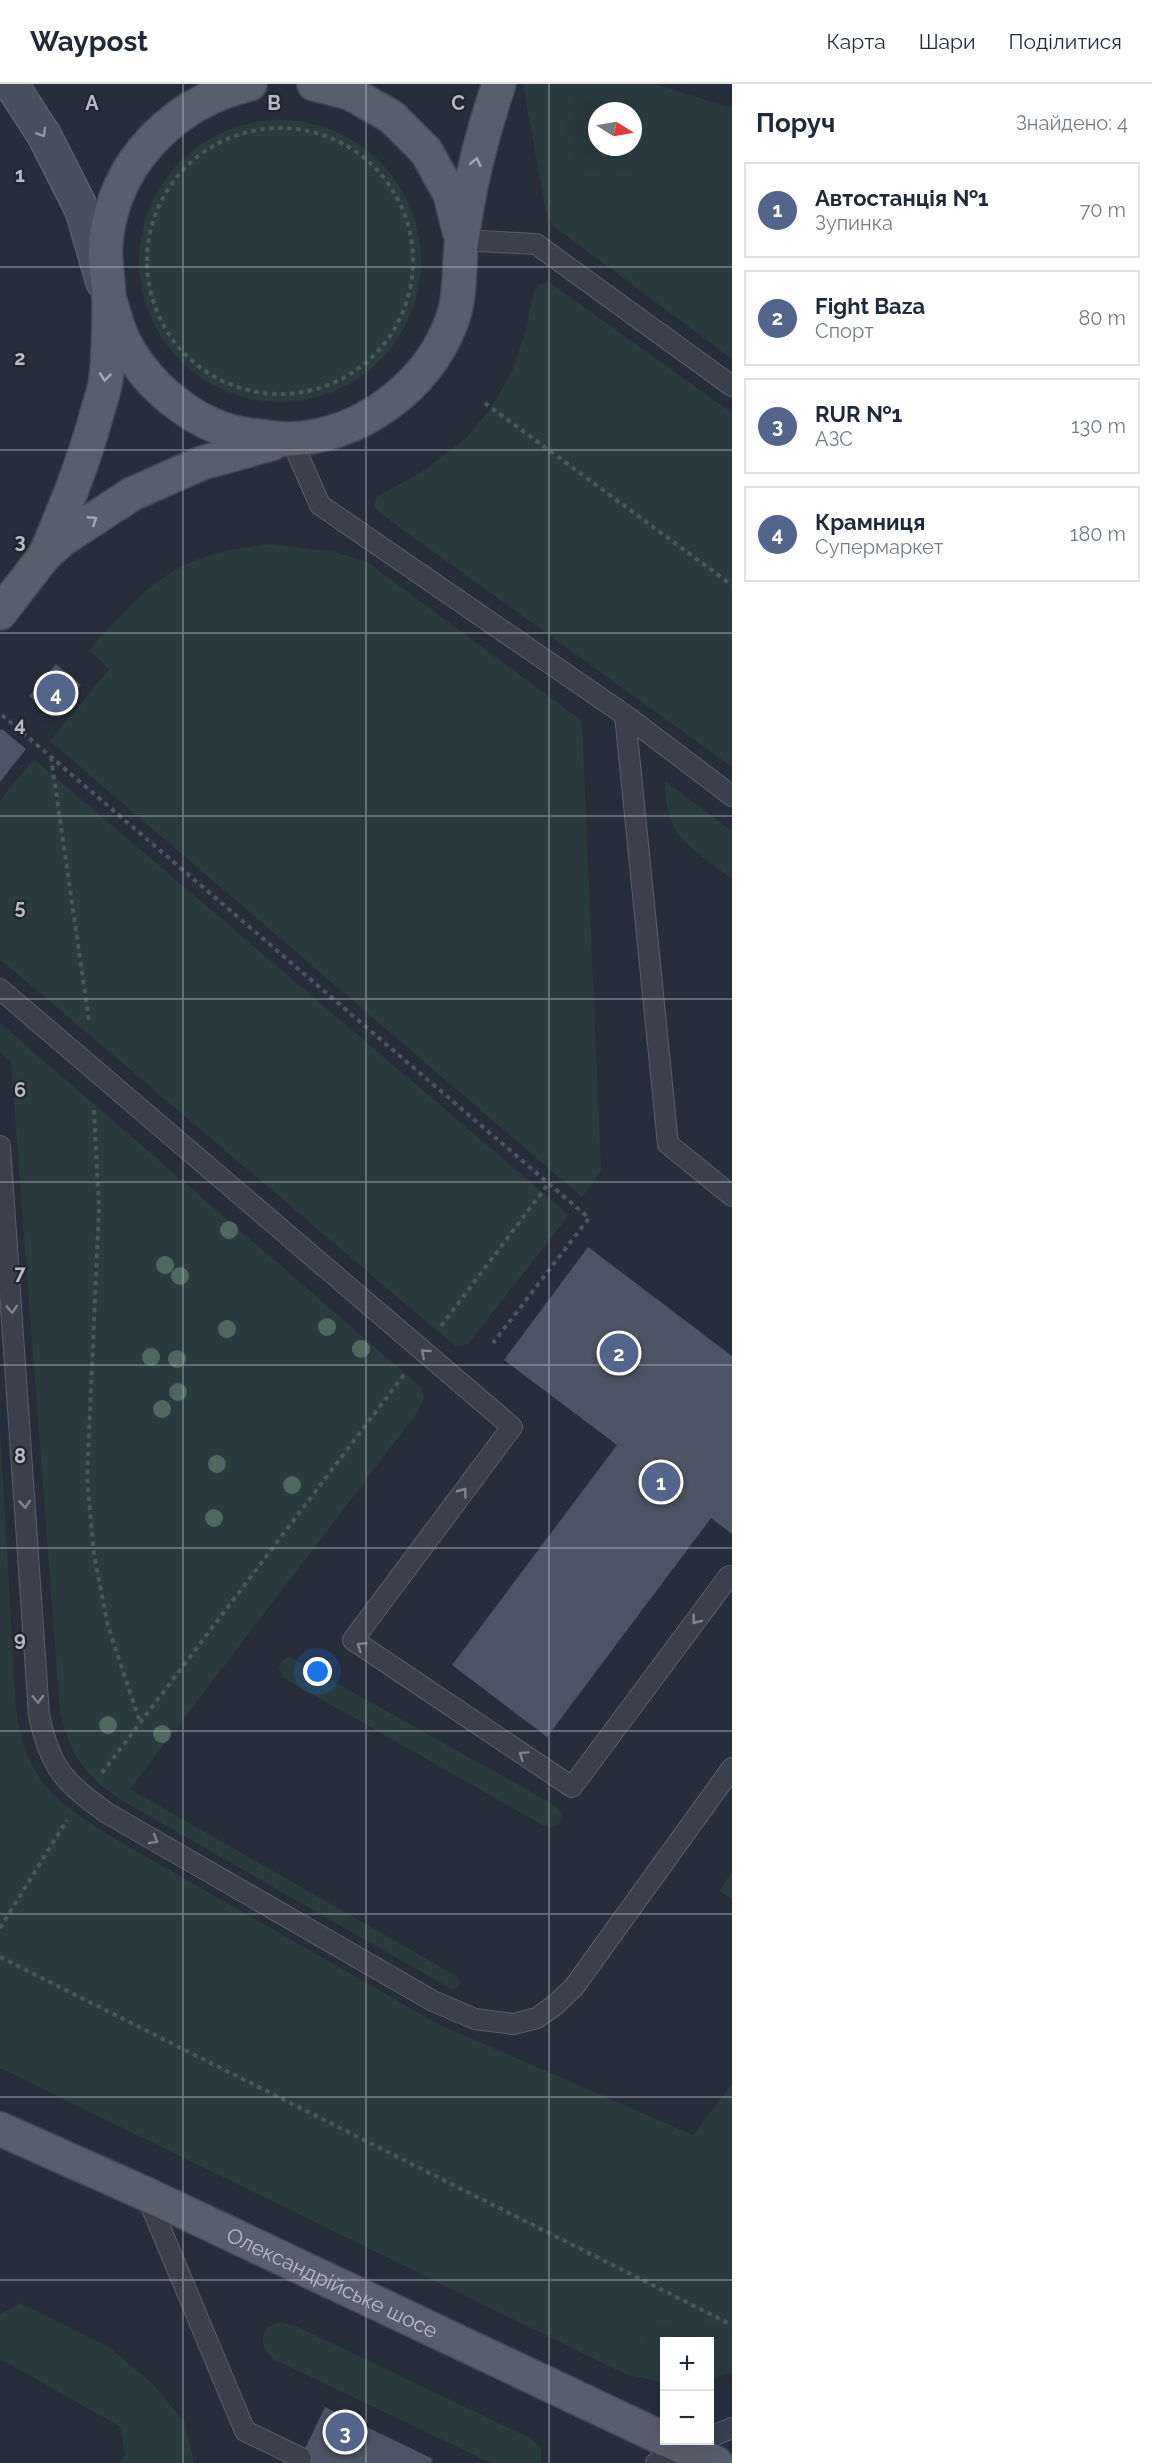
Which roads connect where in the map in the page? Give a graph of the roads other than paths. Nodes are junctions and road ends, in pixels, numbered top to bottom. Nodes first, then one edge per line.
1 (10, 84) edge
2 (250, 84) edge
3 (314, 84) edge
4 (499, 84) edge
5 (461, 240) junction
6 (109, 298) junction
7 (732, 386) edge
8 (291, 439) junction
9 (45, 555) junction
10 (0, 613) edge
11 (625, 715) junction
12 (732, 795) edge
13 (0, 989) edge
14 (0, 1146) edge
15 (732, 1196) edge
16 (732, 1578) edge
17 (732, 1768) edge
18 (0, 2129) edge
19 (146, 2194) junction
20 (732, 2428) edge
21 (714, 2434) edge
22 (660, 2435) edge
23 (682, 2445) edge
24 (301, 2458) dead end
25 (716, 2463) edge

1 -> 6 street
2 - 6 main road
3 - 5 main road
5 -> 4 main road
5 - 7 lane
5 - 8 main road
6 - 8 main road
6 -> 9 main road
9 -> 8 main road
8 - 11 lane
9 - 10 main road
11 - 12 lane
11 - 15 lane
16 -> 13 lane
14 -> 17 lane
18 - 19 main road, Олександрійське шосе
19 - 22 main road, Олександрійське шосе
19 - 24 lane
20 - 21 lane
23 - 25 main road, Олександрійське шосе

